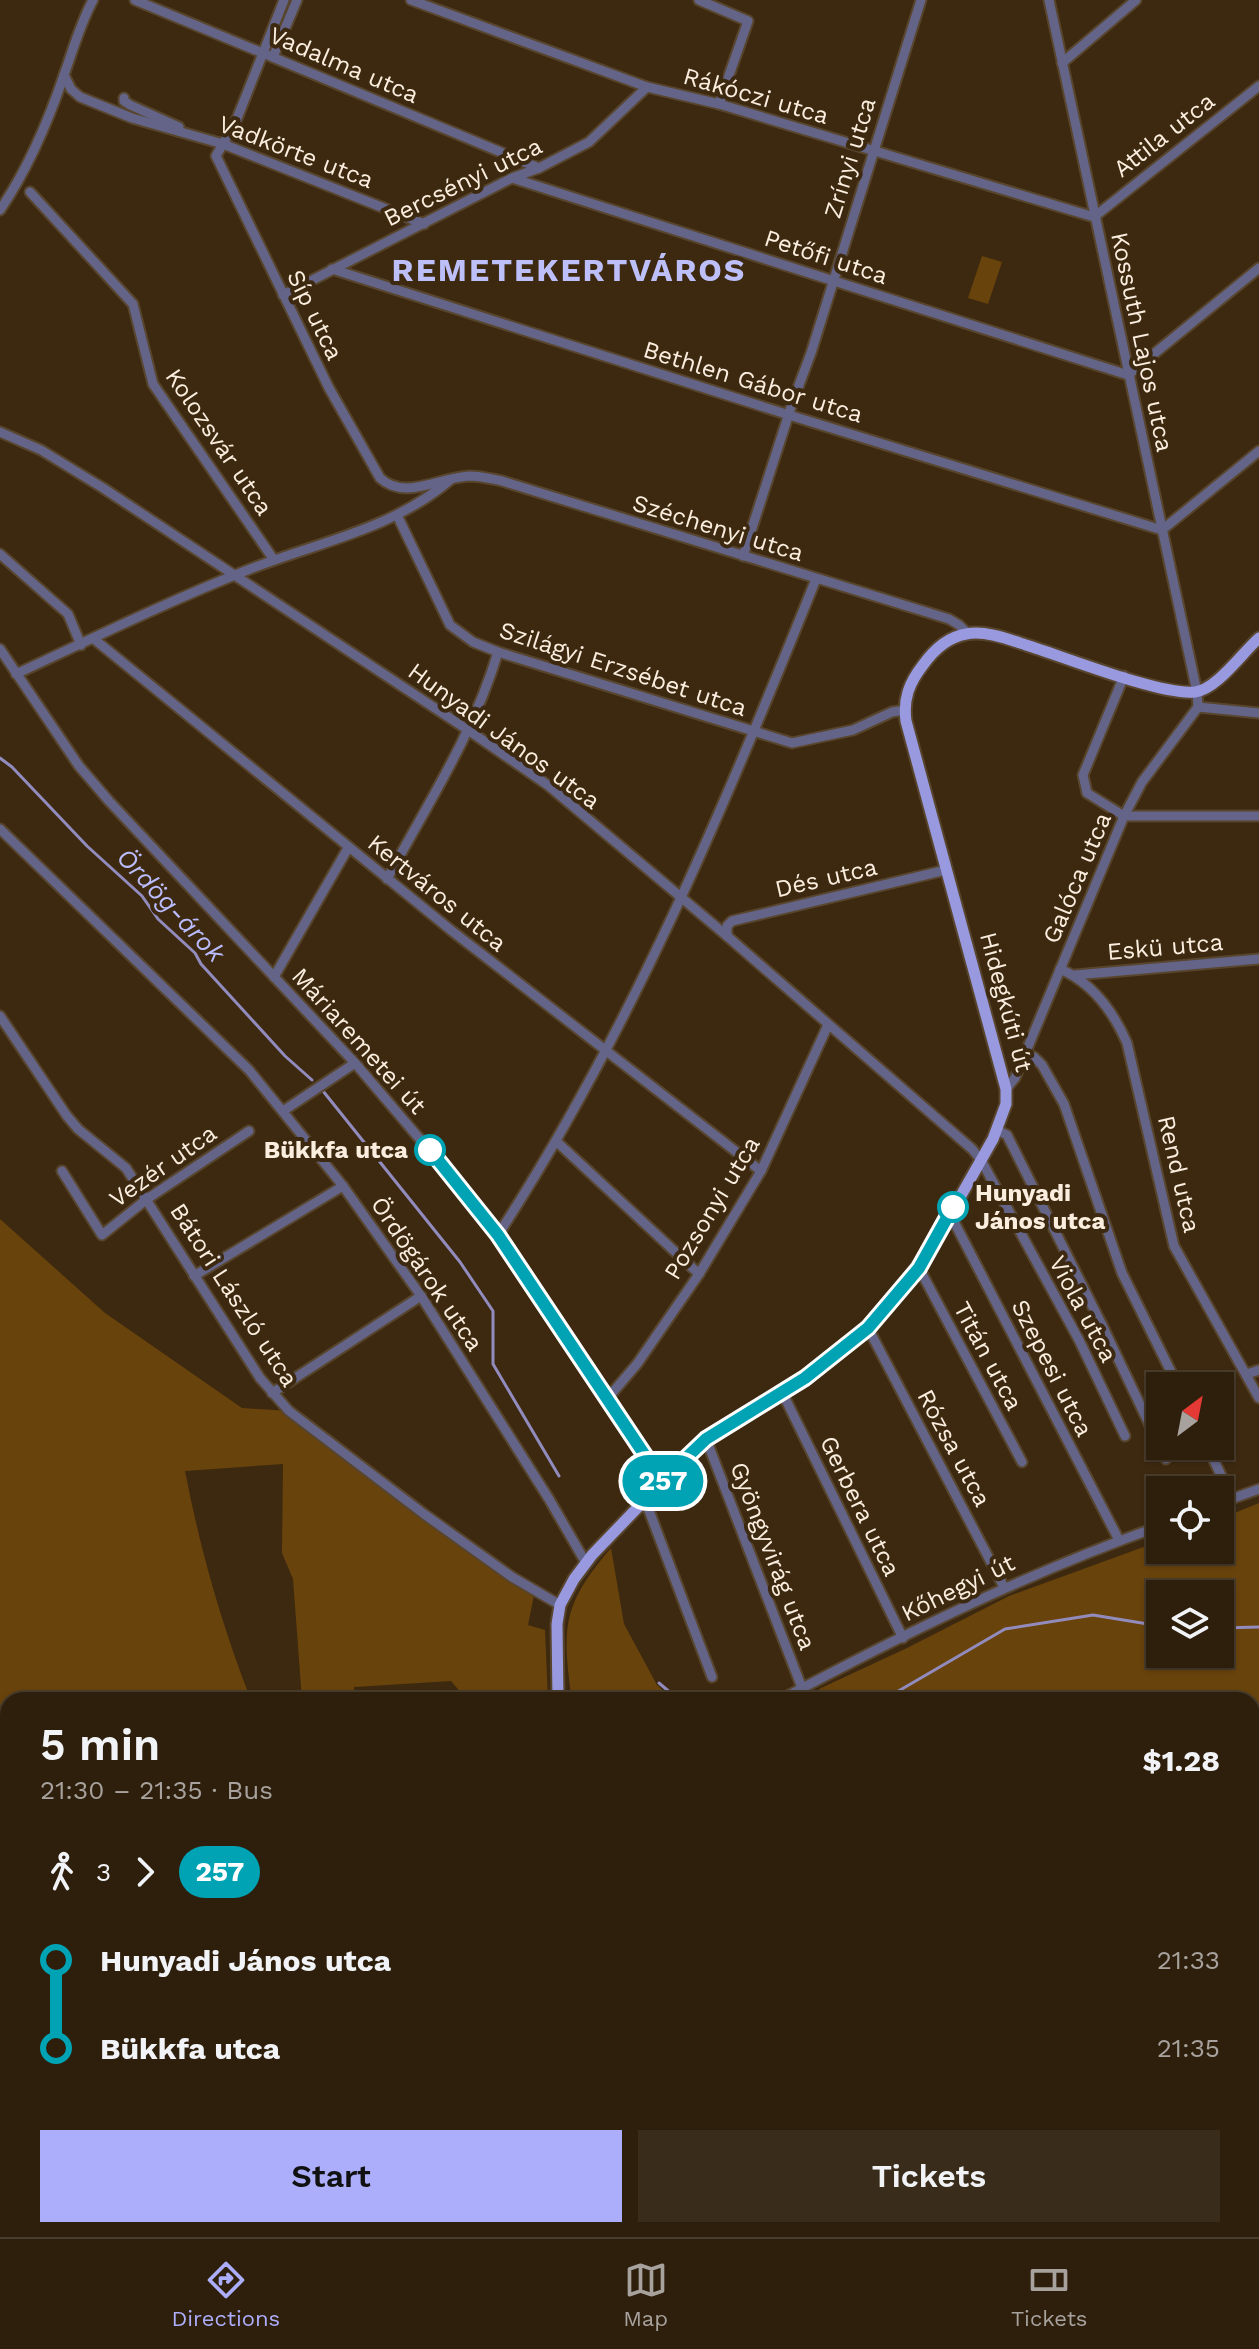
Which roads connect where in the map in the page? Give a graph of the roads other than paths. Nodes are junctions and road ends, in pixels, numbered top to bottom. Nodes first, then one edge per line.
1 (93, 0) edge
2 (135, 0) edge
3 (284, 0) edge
4 (297, 0) edge
5 (411, 0) edge
6 (699, 0) edge
7 (921, 0) edge
8 (1049, 0) edge
9 (1136, 0) edge
10 (262, 53) junction
11 (273, 57) junction
12 (1062, 63) junction
13 (64, 75) junction
14 (1259, 86) edge
15 (647, 87) junction
16 (124, 98) dead end
17 (719, 104) junction
18 (197, 135) junction
19 (221, 147) junction
20 (872, 150) junction
21 (539, 168) junction
22 (512, 178) junction
23 (30, 192) dead end
24 (0, 210) edge
25 (1094, 217) junction
26 (424, 224) junction
27 (1259, 268) edge
28 (332, 269) junction
29 (834, 280) junction
30 (283, 295) junction
31 (1128, 375) junction
32 (789, 415) junction
33 (0, 432) edge
34 (1259, 451) edge
35 (451, 480) junction
36 (428, 484) junction
37 (395, 488) joint
38 (430, 497) junction
39 (397, 515) junction
40 (1162, 530) junction
41 (0, 554) edge
42 (743, 556) junction
43 (274, 560) junction
44 (234, 575) junction
45 (816, 579) junction
46 (967, 633) junction
47 (1259, 638) edge
48 (94, 639) junction
49 (81, 645) junction
50 (498, 652) junction
51 (2, 654) edge
52 (16, 674) junction
53 (1124, 676) junction
54 (1197, 692) junction
55 (1198, 707) junction
56 (905, 710) junction
57 (1259, 713) edge
58 (468, 730) junction
59 (753, 732) junction
60 (1124, 816) junction
61 (1259, 816) edge
62 (0, 829) edge
63 (348, 848) junction
64 (942, 871) junction
65 (387, 879) junction
66 (683, 899) junction
67 (727, 936) junction
68 (1259, 959) edge
69 (1060, 969) junction
70 (1075, 975) junction
71 (274, 977) junction
72 (0, 1016) edge
73 (828, 1025) junction
74 (606, 1052) junction
75 (1025, 1054) junction
76 (355, 1063) junction
77 (1006, 1089) junction
78 (283, 1111) junction
79 (997, 1130) junction
80 (249, 1131) dead end
81 (556, 1141) junction
82 (981, 1160) junction
83 (62, 1171) dead end
84 (761, 1171) junction
85 (343, 1186) junction
86 (147, 1199) junction
87 (950, 1214) junction
88 (498, 1235) junction
89 (919, 1268) junction
90 (699, 1274) junction
91 (194, 1276) junction
92 (421, 1296) junction
93 (868, 1328) junction
94 (1259, 1370) edge
95 (1171, 1372) edge
96 (1247, 1374) junction
97 (782, 1392) junction
98 (272, 1393) junction
99 (1259, 1398) edge
100 (607, 1399) junction
101 (1146, 1417) edge
102 (1125, 1436) dead end
103 (706, 1439) junction
104 (1022, 1462) dead end
105 (662, 1481) junction
106 (1259, 1489) edge
107 (1234, 1497) edge
108 (645, 1500) junction
109 (1146, 1531) edge
110 (1119, 1540) junction
111 (586, 1563) junction
112 (1004, 1587) junction
113 (560, 1605) junction
114 (903, 1638) junction
115 (712, 1677) dead end
116 (802, 1688) junction
117 (558, 1692) edge
118 (795, 1692) edge

1 - 13 street
2 - 10 street, Vadalma utca
3 - 10 street
4 - 11 street
5 - 15 street, Rákóczi utca
6 - 17 street
7 - 20 street, Zrínyi utca
8 - 12 street, Kossuth Lajos utca
9 - 12 street
10 - 11 street, Vadalma utca
10 - 19 street
11 - 21 street, Vadalma utca
12 - 25 street, Kossuth Lajos utca
13 - 18 street, Vadkörte utca
13 - 24 street
14 - 25 street, Attila utca
15 - 17 street, Rákóczi utca
15 - 21 street, Bercsényi utca
16 - 18 street, Vadkörte utca
17 - 20 street, Rákóczi utca
18 - 19 street, Vadkörte utca
19 - 26 street, Vadkörte utca
19 - 30 street, Síp utca
20 - 25 street, Rákóczi utca
20 - 29 street, Zrínyi utca
21 - 22 street, Bercsényi utca
22 - 26 street, Bercsényi utca
22 - 29 street, Petőfi utca
23 - 43 street, Kolozsvár utca
25 - 31 street, Kossuth Lajos utca
26 - 28 street, Bercsényi utca
27 - 31 street
28 - 30 street, Bercsényi utca
28 - 32 street, Bethlen Gábor utca
29 - 31 street, Petőfi utca
29 - 32 street, Zrínyi utca
30 - 37 street, Síp utca
31 - 40 street, Kossuth Lajos utca
32 - 40 street, Bethlen Gábor utca
32 - 42 street, Zrínyi utca
33 - 44 street, Hunyadi János utca
34 - 40 street
35 - 36 street, Széchenyi utca
35 - 38 street
35 - 42 street, Széchenyi utca
36 - 37 street, Széchenyi utca
36 - 38 street
38 - 39 street
39 - 43 street
39 - 50 street, Szilágyi Erzsébet utca
40 - 54 street, Kossuth Lajos utca
41 - 49 street
42 - 45 street, Széchenyi utca
43 - 44 street
44 - 48 street
44 - 58 street, Hunyadi János utca
45 - 46 street, Széchenyi utca
45 - 59 street
46 - 53 main road
46 - 56 main road
47 - 54 main road
48 - 49 street
48 - 63 street, Kertváros utca
49 - 52 street
50 - 58 street
50 - 59 street, Szilágyi Erzsébet utca
51 - 52 street, Máriaremetei út
52 - 71 street, Máriaremetei út
53 - 54 main road
53 - 60 street
54 - 55 street
55 - 57 street
55 - 60 street, Galóca utca
56 - 59 street, Szilágyi Erzsébet utca
56 - 64 main road, Hidegkúti út
58 - 65 street
58 - 66 street, Hunyadi János utca
59 - 66 street
60 - 61 street
60 - 69 street, Galóca utca
62 - 78 street, Ördögárok utca
63 - 65 street, Kertváros utca
63 - 71 street
64 - 67 street, Dés utca
64 - 77 main road, Hidegkúti út
65 - 74 street, Kertváros utca
66 - 67 street, Hunyadi János utca
66 - 74 street
67 - 73 street, Hunyadi János utca
68 - 70 street, Eskü utca
69 - 70 street, Rend utca
69 - 75 street, Galóca utca
70 - 96 street, Rend utca
71 - 76 street, Máriaremetei út
72 - 86 street, Bátori László utca
73 - 82 street, Hunyadi János utca
73 - 84 street, Pozsonyi utca
74 - 81 street
74 - 84 street, Kertváros utca
75 - 77 street, Galóca utca
75 - 95 street
76 - 78 street
76 - 88 street, Máriaremetei út
77 - 79 main road, Hidegkúti út
78 - 85 street, Ördögárok utca
79 - 82 main road, Hidegkúti út
79 - 101 street
80 - 86 street, Vezér utca
81 - 88 street
81 - 90 street
82 - 87 main road, Hidegkúti út
82 - 102 street, Viola utca
83 - 86 street, Vezér utca
84 - 90 street, Pozsonyi utca
85 - 91 street
85 - 92 street, Ördögárok utca
86 - 91 street, Bátori László utca
87 - 89 main road, Hidegkúti út
87 - 110 street, Szepesi utca
88 - 100 street, Máriaremetei út
89 - 93 main road, Hidegkúti út
89 - 104 street, Titán utca
90 - 100 street, Pozsonyi utca
91 - 98 street, Bátori László utca
92 - 98 street
92 - 111 street, Ördögárok utca
93 - 97 main road, Hidegkúti út
93 - 112 street, Rózsa utca
94 - 96 street
96 - 99 street, Rend utca
97 - 103 main road, Hidegkúti út
97 - 114 street, Gerbera utca
98 - 113 street, Bátori László utca
100 - 105 street, Máriaremetei út
103 - 105 main road, Hidegkúti út
103 - 116 street, Gyöngyvirág utca
105 - 108 main road, Hidegkúti út
106 - 107 street
108 - 111 main road, Hidegkúti út
108 - 115 street
109 - 110 street, Kőhegyi út
110 - 112 street, Kőhegyi út
111 - 113 main road, Hidegkúti út
112 - 114 street, Kőhegyi út
113 - 117 main road
114 - 116 street, Kőhegyi út
116 - 118 street, Kőhegyi út

